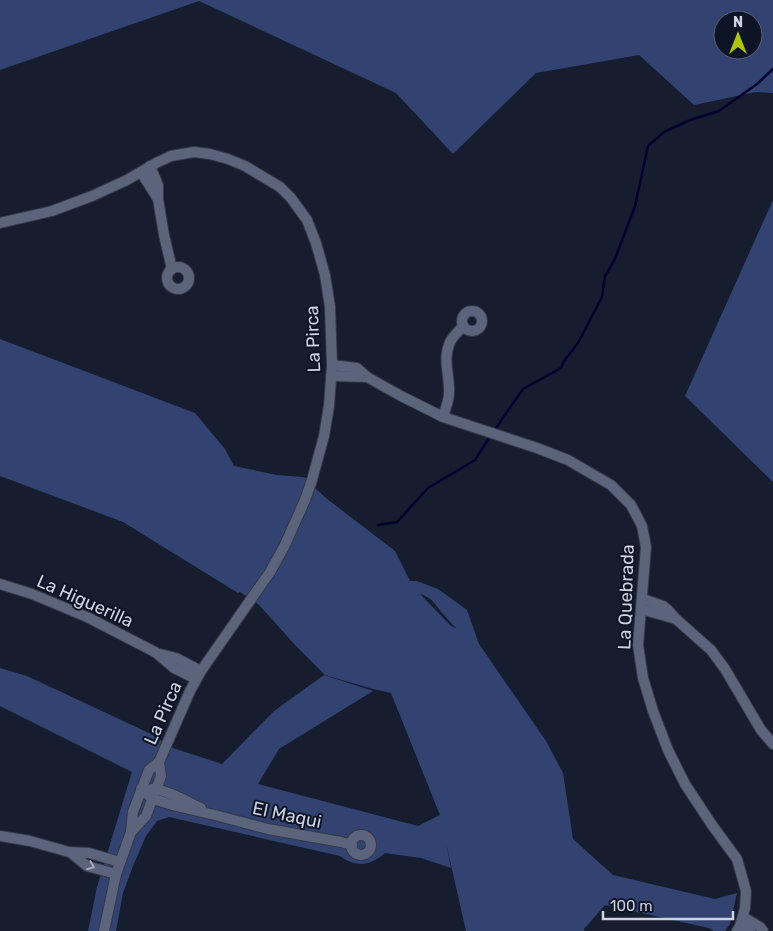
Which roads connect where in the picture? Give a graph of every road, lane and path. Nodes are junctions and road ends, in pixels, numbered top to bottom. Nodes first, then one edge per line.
1 (150, 166) junction
2 (141, 172) junction
3 (158, 198) junction
4 (0, 223) edge
5 (172, 269) dead end
6 (463, 326) dead end
7 (331, 370) junction
8 (443, 417) junction
9 (0, 584) edge
10 (642, 604) junction
11 (198, 675) junction
12 (773, 744) edge
13 (159, 762) junction
14 (141, 789) junction
15 (155, 794) junction
16 (131, 832) junction
17 (0, 836) edge
18 (352, 845) dead end
19 (70, 852) junction
20 (120, 862) junction
21 (116, 874) junction
22 (740, 924) edge
23 (104, 931) edge
24 (750, 931) edge
25 (763, 931) edge

1 - 2 street, La Pirca
1 - 3 street
1 - 7 street, La Pirca
2 - 3 street
2 - 4 street, La Pirca
3 - 5 street
6 - 8 street
7 - 8 street, La Quebrada
7 - 11 street, La Pirca
8 - 10 street, La Quebrada
9 - 11 street, La Higuerilla
10 - 12 street
10 - 22 street, La Quebrada
11 - 13 street, La Pirca
13 - 14 street, La Pirca
13 - 15 street, La Pirca
14 - 15 street, El Maqui
14 - 16 street, La Pirca
15 - 16 street, La Pirca
15 - 18 street, El Maqui
16 - 20 street, La Pirca
17 - 19 street
19 - 20 street
19 -> 21 street
20 - 21 street, La Pirca
21 - 23 street, La Pirca
22 - 24 street
22 - 25 street

